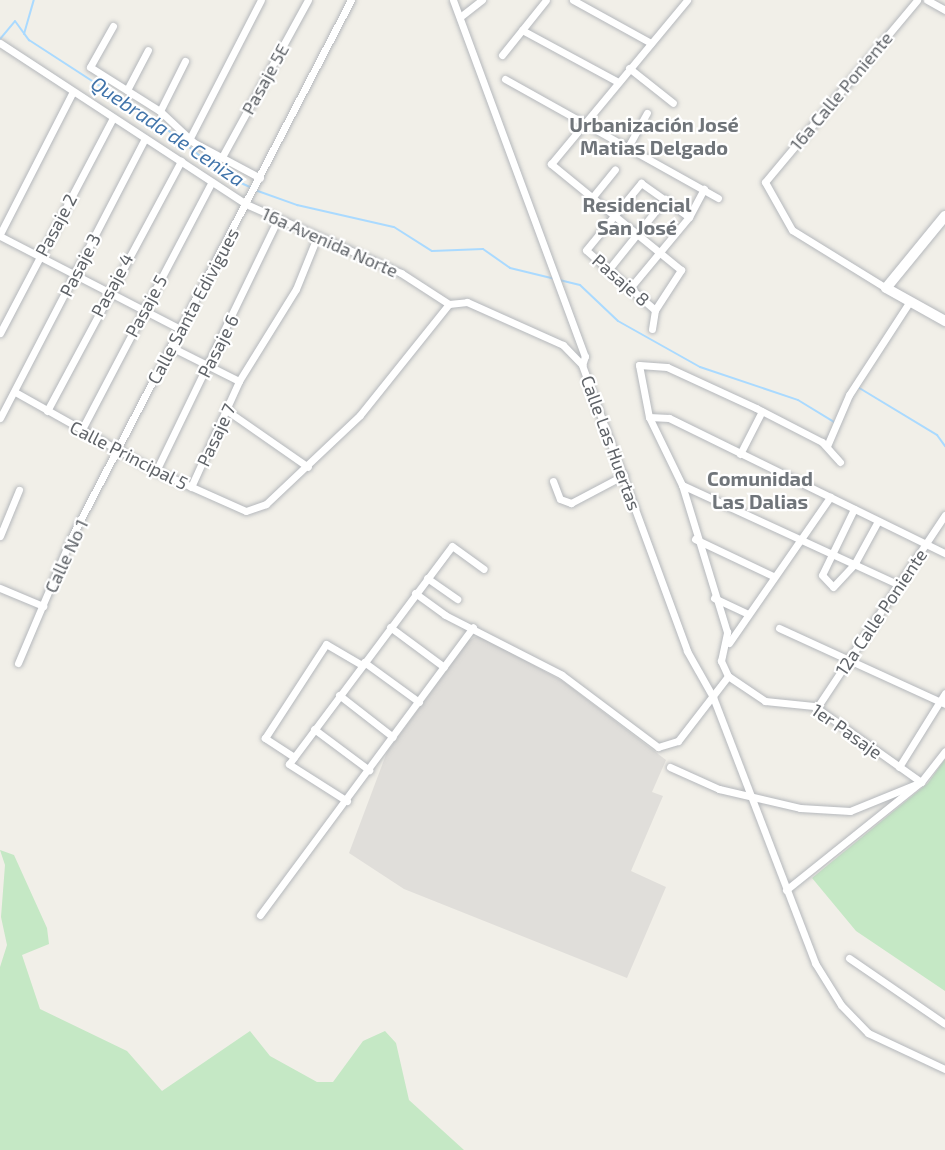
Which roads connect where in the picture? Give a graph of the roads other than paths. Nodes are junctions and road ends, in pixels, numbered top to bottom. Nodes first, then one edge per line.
1 (261, 0) edge
2 (308, 0) edge
3 (351, 0) edge
4 (453, 0) edge
5 (482, 0) edge
6 (546, 0) edge
7 (573, 0) edge
8 (687, 0) edge
9 (917, 0) edge
10 (927, 0) edge
11 (945, 10) edge
12 (460, 17) junction
13 (113, 26) dead end
14 (522, 30) junction
15 (651, 43) junction
16 (1, 44) edge
17 (148, 50) dead end
18 (502, 55) dead end
19 (185, 61) dead end
20 (629, 68) junction
21 (505, 79) dead end
22 (618, 82) junction
23 (127, 90) junction
24 (72, 93) junction
25 (674, 104) dead end
26 (160, 111) junction
27 (647, 113) dead end
28 (113, 118) junction
29 (585, 122) junction
30 (145, 138) junction
31 (190, 138) junction
32 (628, 147) junction
33 (222, 157) junction
34 (181, 161) junction
35 (615, 169) dead end
36 (260, 177) junction
37 (212, 182) junction
38 (704, 189) junction
39 (718, 198) dead end
40 (591, 199) junction
41 (665, 199) junction
42 (246, 204) junction
43 (945, 216) edge
44 (613, 217) junction
45 (689, 217) junction
46 (278, 219) junction
47 (0, 235) edge
48 (636, 235) junction
49 (317, 237) junction
50 (659, 253) junction
51 (40, 256) junction
52 (609, 269) junction
53 (75, 274) junction
54 (630, 288) junction
55 (886, 288) junction
56 (108, 292) junction
57 (910, 301) junction
58 (449, 304) junction
59 (143, 310) junction
60 (655, 310) junction
61 (945, 321) edge
62 (180, 328) junction
63 (652, 329) dead end
64 (0, 333) edge
65 (171, 347) junction
66 (582, 365) junction
67 (207, 366) junction
68 (239, 381) junction
69 (15, 392) junction
70 (3, 404) edge
71 (47, 411) junction
72 (762, 411) junction
73 (229, 412) junction
74 (649, 417) junction
75 (0, 418) edge
76 (81, 431) junction
77 (827, 446) junction
78 (118, 451) junction
79 (740, 454) junction
80 (840, 462) dead end
81 (308, 466) junction
82 (156, 471) junction
83 (624, 475) junction
84 (554, 481) dead end
85 (681, 485) junction
86 (191, 487) junction
87 (19, 490) dead end
88 (830, 497) junction
89 (854, 509) junction
90 (945, 515) edge
91 (878, 521) junction
92 (0, 536) edge
93 (802, 537) junction
94 (695, 539) junction
95 (926, 544) junction
96 (833, 552) junction
97 (945, 553) edge
98 (855, 563) junction
99 (484, 569) dead end
100 (773, 576) junction
101 (427, 578) junction
102 (899, 585) junction
103 (0, 588) edge
104 (415, 593) junction
105 (714, 598) junction
106 (457, 599) dead end
107 (43, 606) junction
108 (748, 614) junction
109 (390, 627) junction
110 (473, 627) junction
111 (779, 628) dead end
112 (728, 644) junction
113 (849, 660) junction
114 (18, 663) dead end
115 (363, 664) junction
116 (444, 667) junction
117 (728, 676) junction
118 (945, 693) edge
119 (339, 695) junction
120 (713, 698) junction
121 (419, 702) junction
122 (943, 703) edge
123 (816, 709) junction
124 (314, 729) junction
125 (393, 737) junction
126 (945, 751) edge
127 (294, 757) junction
128 (670, 766) dead end
129 (899, 767) junction
130 (369, 770) junction
131 (921, 782) junction
132 (750, 796) junction
133 (347, 801) junction
134 (786, 890) junction
135 (260, 915) dead end
136 (849, 958) dead end
137 (945, 1024) edge
138 (945, 1070) edge

1 - 31 street
2 - 33 street, Pasaje 5E
3 - 36 street, Calle Santa Edivigues
4 - 12 street
5 - 12 street
6 - 14 street
7 - 15 street
8 - 15 street
9 - 55 street, 16a Calle Poniente
10 - 11 street
12 - 66 street
13 - 23 street
14 - 18 street
14 - 22 street
15 - 20 street
16 - 24 street, 16a Avenida Norte
17 - 23 street
19 - 26 street
20 - 22 street
20 - 25 street
21 - 29 street
22 - 29 street
23 - 26 street
24 - 28 street, 16a Avenida Norte
24 - 47 street
26 - 31 street
27 - 32 street
28 - 30 street, 16a Avenida Norte
28 - 51 street, Pasaje 2
29 - 32 street
29 - 40 street
30 - 34 street, 16a Avenida Norte
30 - 53 street, Pasaje 3
31 - 33 street
32 - 38 street
33 - 36 street
34 - 37 street, 16a Avenida Norte
34 - 56 street, Pasaje 4
35 - 40 street
36 - 42 street, Calle Santa Edivigues
37 - 42 street, 16a Avenida Norte
37 - 59 street, Pasaje 5
38 - 39 street
38 - 45 street
40 - 44 street
41 - 44 street
41 - 45 street
41 - 48 street
42 - 46 street, 16a Avenida Norte
42 - 62 street, Calle Santa Edivigues
43 - 55 street
44 - 48 street
44 - 52 street, Pasaje 8
45 - 50 street
46 - 49 street, 16a Avenida Norte
46 - 67 street, Pasaje 6
47 - 51 street
48 - 50 street
48 - 52 street
49 - 58 street, 16a Avenida Norte
49 - 68 street, Pasaje 7
50 - 54 street
50 - 60 street
51 - 53 street
51 - 64 street, Pasaje 2
52 - 54 street, Pasaje 8
53 - 56 street
53 - 69 street, Pasaje 3
54 - 60 street, Pasaje 8
55 - 57 street
56 - 59 street
56 - 71 street, Pasaje 4
57 - 61 street
57 - 77 street
58 - 66 street, Calle Las Huertas
58 - 81 street
59 - 62 street
59 - 76 street, Pasaje 5
60 - 63 street
62 - 65 street, Calle Santa Edivigues
65 - 67 street
65 - 78 street, Calle Santa Edivigues
66 - 83 street, Calle Las Huertas
67 - 68 street
67 - 82 street, Pasaje 6
68 - 73 street, Pasaje 7
69 - 70 street, Pasaje 3
69 - 71 street, Calle Principal 5
70 - 75 street, Pasaje 3
71 - 76 street, Calle Principal 5
72 - 74 street
72 - 77 street
72 - 79 street
73 - 81 street
73 - 86 street, Pasaje 7
74 - 79 street
74 - 85 street
76 - 78 street, Calle Principal 5
77 - 80 street
78 - 82 street, Calle Principal 5
78 - 107 street, Calle No 1
79 - 88 street
81 - 86 street, Calle Principal 5
82 - 86 street, Calle Principal 5
83 - 84 street
83 - 120 street, Calle Las Huertas
85 - 93 street
85 - 94 street
87 - 92 street
88 - 89 street
88 - 93 street
89 - 91 street
89 - 96 street
90 - 95 street, 12a Calle Poniente
91 - 95 street
91 - 98 street
93 - 96 street
93 - 100 street
94 - 100 street
94 - 105 street
95 - 97 street
95 - 102 street, 12a Calle Poniente
96 - 98 street
96 - 98 street
98 - 102 street
99 - 101 street
100 - 108 street
101 - 104 street
101 - 106 street
102 - 113 street, 12a Calle Poniente
103 - 107 street
104 - 109 street
104 - 110 street
105 - 108 street
105 - 112 street
107 - 114 street, Calle No 1
108 - 112 street
109 - 115 street
109 - 116 street
110 - 116 street
110 - 120 street
111 - 113 street
112 - 117 street
113 - 122 street
113 - 123 street, 12a Calle Poniente
115 - 119 street
115 - 121 street
115 - 127 street
116 - 121 street
117 - 120 street
117 - 123 street, 1er Pasaje
118 - 122 street
119 - 124 street
119 - 125 street
120 - 132 street, Calle Las Huertas
121 - 125 street
122 - 129 street
123 - 129 street, 1er Pasaje
124 - 127 street
124 - 130 street
125 - 130 street
126 - 131 street
127 - 133 street
128 - 132 street
129 - 131 street, 1er Pasaje
130 - 133 street
131 - 132 street
131 - 134 street
132 - 134 street, Calle Las Huertas
133 - 135 street
134 - 138 street, Calle Las Huertas
136 - 137 street

